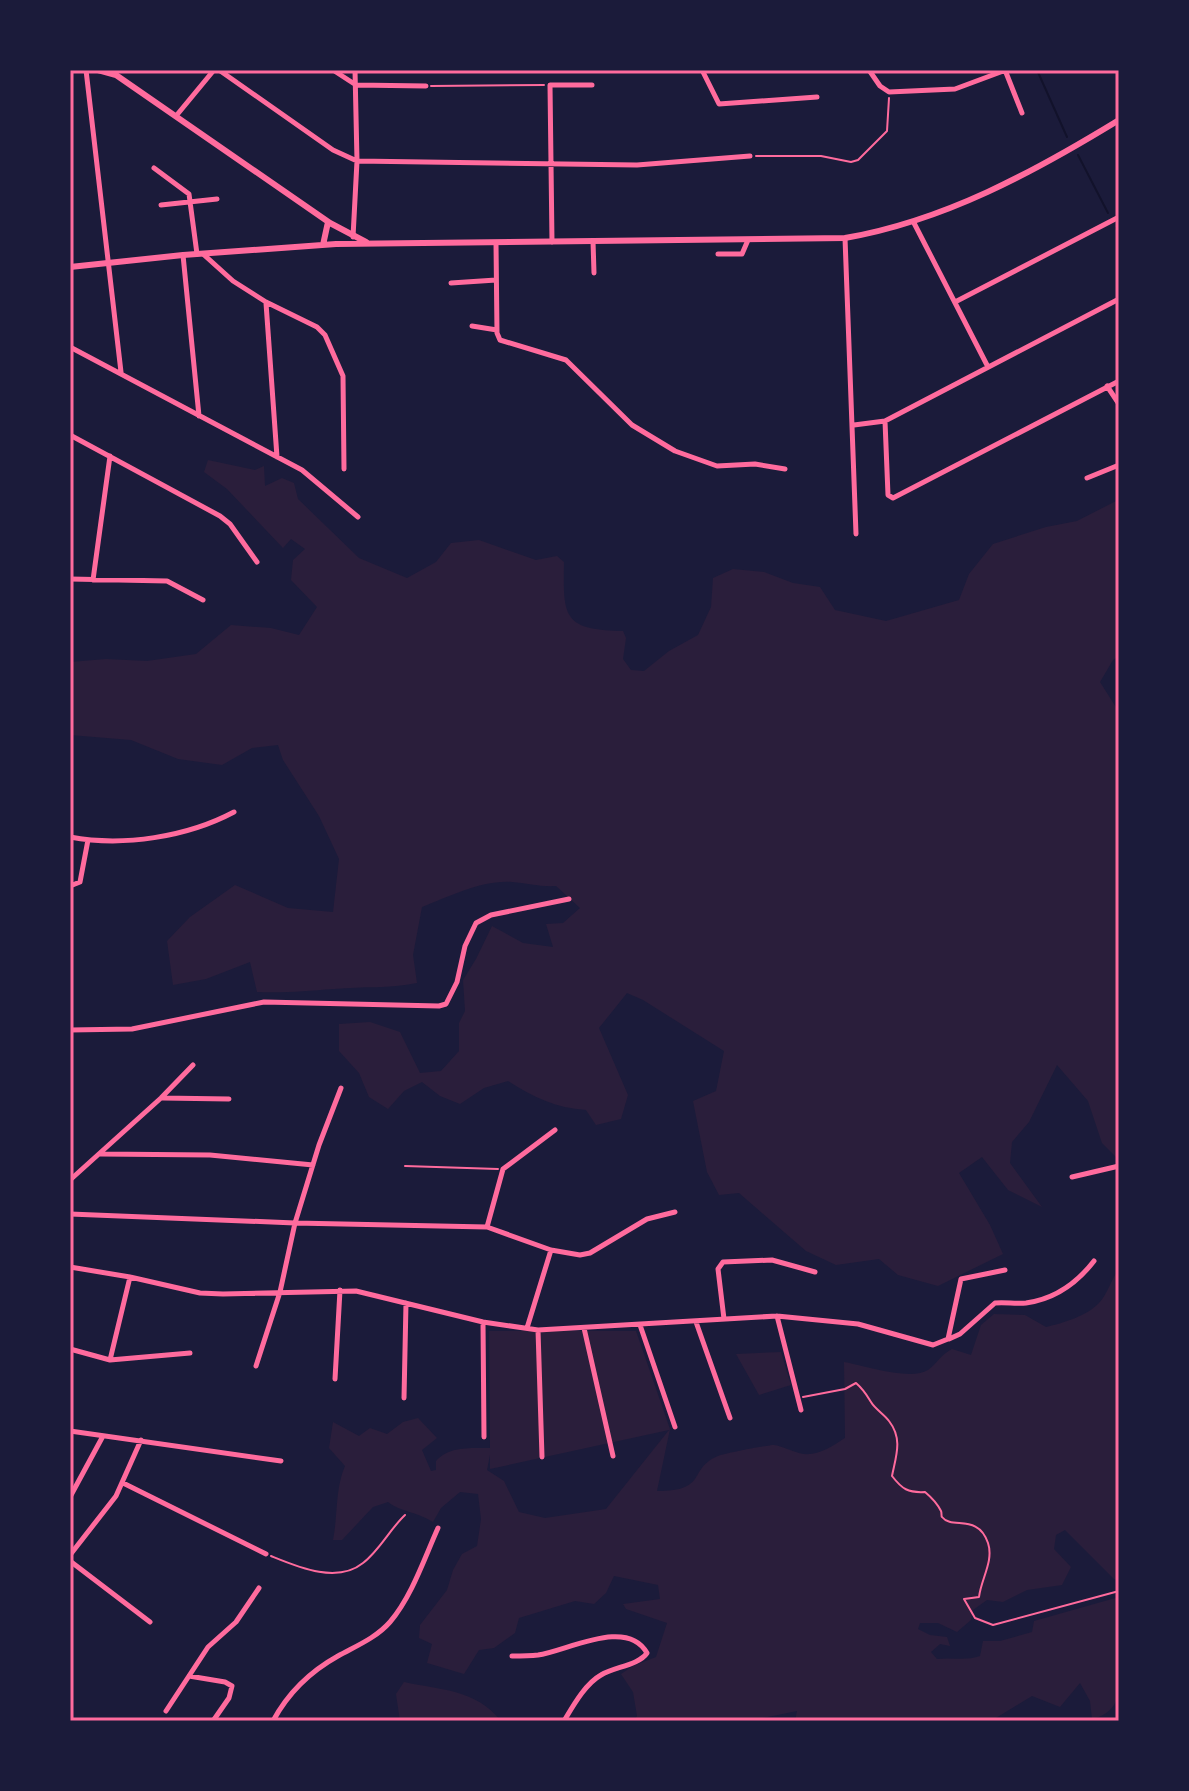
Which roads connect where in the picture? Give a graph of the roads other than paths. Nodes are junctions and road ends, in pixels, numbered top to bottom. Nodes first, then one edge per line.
1 (86, 70) edge
2 (98, 70) edge
3 (217, 70) edge
4 (333, 70) edge
5 (355, 70) edge
6 (702, 70) edge
7 (869, 70) edge
8 (1006, 70) edge
9 (116, 72) edge
10 (356, 85) junction
11 (592, 85) dead end
12 (426, 86) road end
13 (817, 97) dead end
14 (1022, 113) dead end
15 (176, 116) junction
16 (1119, 120) edge
17 (750, 156) road end
18 (357, 161) junction
19 (552, 163) junction
20 (154, 168) dead end
21 (217, 199) dead end
22 (191, 202) junction
23 (161, 205) dead end
24 (1119, 217) edge
25 (328, 222) junction
26 (914, 223) junction
27 (845, 238) junction
28 (352, 240) junction
29 (748, 240) junction
30 (593, 241) junction
31 (552, 242) junction
32 (496, 243) junction
33 (323, 245) junction
34 (200, 254) junction
35 (718, 254) dead end
36 (183, 255) junction
37 (108, 264) junction
38 (73, 265) edge
39 (594, 273) dead end
40 (496, 280) junction
41 (451, 283) dead end
42 (1119, 299) edge
43 (266, 302) junction
44 (955, 302) junction
45 (472, 326) dead end
46 (497, 330) junction
47 (70, 347) edge
48 (988, 367) junction
49 (122, 373) junction
50 (1119, 381) edge
51 (1107, 386) junction
52 (1119, 404) edge
53 (199, 416) junction
54 (885, 421) junction
55 (854, 425) junction
56 (70, 435) edge
57 (110, 456) junction
58 (277, 457) junction
59 (1119, 465) edge
60 (344, 469) dead end
61 (785, 469) dead end
62 (1087, 478) dead end
63 (358, 517) dead end
64 (856, 534) dead end
65 (257, 562) dead end
66 (70, 579) edge
67 (93, 580) junction
68 (203, 600) dead end
69 (234, 812) dead end
70 (70, 837) edge
71 (88, 840) junction
72 (70, 886) edge
73 (569, 899) dead end
74 (70, 1030) edge
75 (193, 1065) dead end
76 (341, 1088) dead end
77 (161, 1098) junction
78 (229, 1099) dead end
79 (555, 1130) dead end
80 (100, 1154) junction
81 (313, 1165) junction
82 (1119, 1166) edge
83 (1072, 1177) dead end
84 (70, 1180) edge
85 (675, 1212) dead end
86 (70, 1214) edge
87 (295, 1223) junction
88 (487, 1227) junction
89 (551, 1250) junction
90 (1094, 1261) dead end
91 (70, 1267) edge
92 (1005, 1270) dead end
93 (815, 1272) dead end
94 (130, 1277) junction
95 (340, 1290) junction
96 (280, 1292) junction
97 (406, 1303) junction
98 (777, 1316) junction
99 (724, 1319) junction
100 (483, 1322) junction
101 (696, 1322) junction
102 (640, 1325) junction
103 (527, 1328) junction
104 (584, 1328) junction
105 (538, 1330) junction
106 (948, 1339) junction
107 (70, 1349) edge
108 (190, 1353) dead end
109 (110, 1360) junction
110 (256, 1366) dead end
111 (335, 1379) dead end
112 (404, 1398) dead end
113 (801, 1410) dead end
114 (730, 1418) dead end
115 (675, 1427) dead end
116 (70, 1431) edge
117 (103, 1436) junction
118 (484, 1437) dead end
119 (141, 1440) junction
120 (613, 1456) dead end
121 (542, 1457) dead end
122 (281, 1461) dead end
123 (123, 1483) junction
124 (70, 1497) edge
125 (438, 1528) dead end
126 (266, 1554) road end
127 (70, 1558) edge
128 (259, 1588) dead end
129 (150, 1622) dead end
130 (512, 1656) dead end
131 (189, 1676) junction
132 (166, 1711) dead end
133 (213, 1721) edge
134 (273, 1721) edge
135 (564, 1721) edge

1 - 37 street
2 - 9 main road
3 - 15 street
3 - 18 street
4 - 10 street
5 - 10 street
6 - 13 street
7 - 8 street
8 - 14 street
9 - 15 main road
10 - 12 street
10 - 18 street
11 - 19 street
15 - 25 main road
16 - 26 main road
17 - 19 street
18 - 19 street
18 - 28 street
19 - 31 street
20 - 22 street
21 - 22 street
22 - 23 street
22 - 34 street
24 - 44 street
25 - 28 main road
25 - 33 main road
26 - 27 main road
26 - 44 street
27 - 29 main road
27 - 55 street
28 - 32 main road
28 - 33 main road
29 - 30 main road
29 - 35 street
30 - 31 main road
30 - 39 street
31 - 32 main road
32 - 40 street
33 - 34 main road
34 - 36 main road
34 - 43 street
36 - 37 main road
36 - 53 street
37 - 38 main road
37 - 49 street
40 - 41 street
40 - 46 street
42 - 48 street
43 - 58 street
43 - 60 street
44 - 48 street
45 - 46 street
46 - 61 street
47 - 49 street
48 - 54 street
49 - 53 street
50 - 51 street
51 - 52 street
51 - 54 street
53 - 58 street
54 - 55 street
55 - 64 street
56 - 57 street
57 - 65 street
57 - 67 street
58 - 63 street
59 - 62 street
66 - 67 street
67 - 68 street
69 - 71 street
70 - 71 street
71 - 72 street
73 - 74 street
75 - 77 street
76 - 81 street
77 - 78 street
77 - 80 street
79 - 88 street
80 - 81 street
80 - 84 street
81 - 87 street
82 - 83 street
85 - 89 street
86 - 87 street
87 - 88 street
87 - 96 street
88 - 89 street
89 - 103 street
90 - 106 street
91 - 94 street
92 - 106 street
93 - 99 street
94 - 96 street
94 - 109 street
95 - 96 street
95 - 97 street
95 - 111 street
96 - 110 street
97 - 100 street
97 - 112 street
98 - 99 street
98 - 106 street
98 - 113 street
99 - 101 street
100 - 103 street
100 - 118 street
101 - 102 street
101 - 114 street
102 - 104 street
102 - 115 street
103 - 105 street
104 - 105 street
104 - 120 street
105 - 121 street
107 - 109 street
108 - 109 street
116 - 117 street
117 - 119 street
117 - 124 street
119 - 122 street
119 - 123 street
123 - 126 street
123 - 127 street
125 - 134 street
127 - 129 street
128 - 131 street
130 - 135 street
131 - 132 street
131 - 133 street

